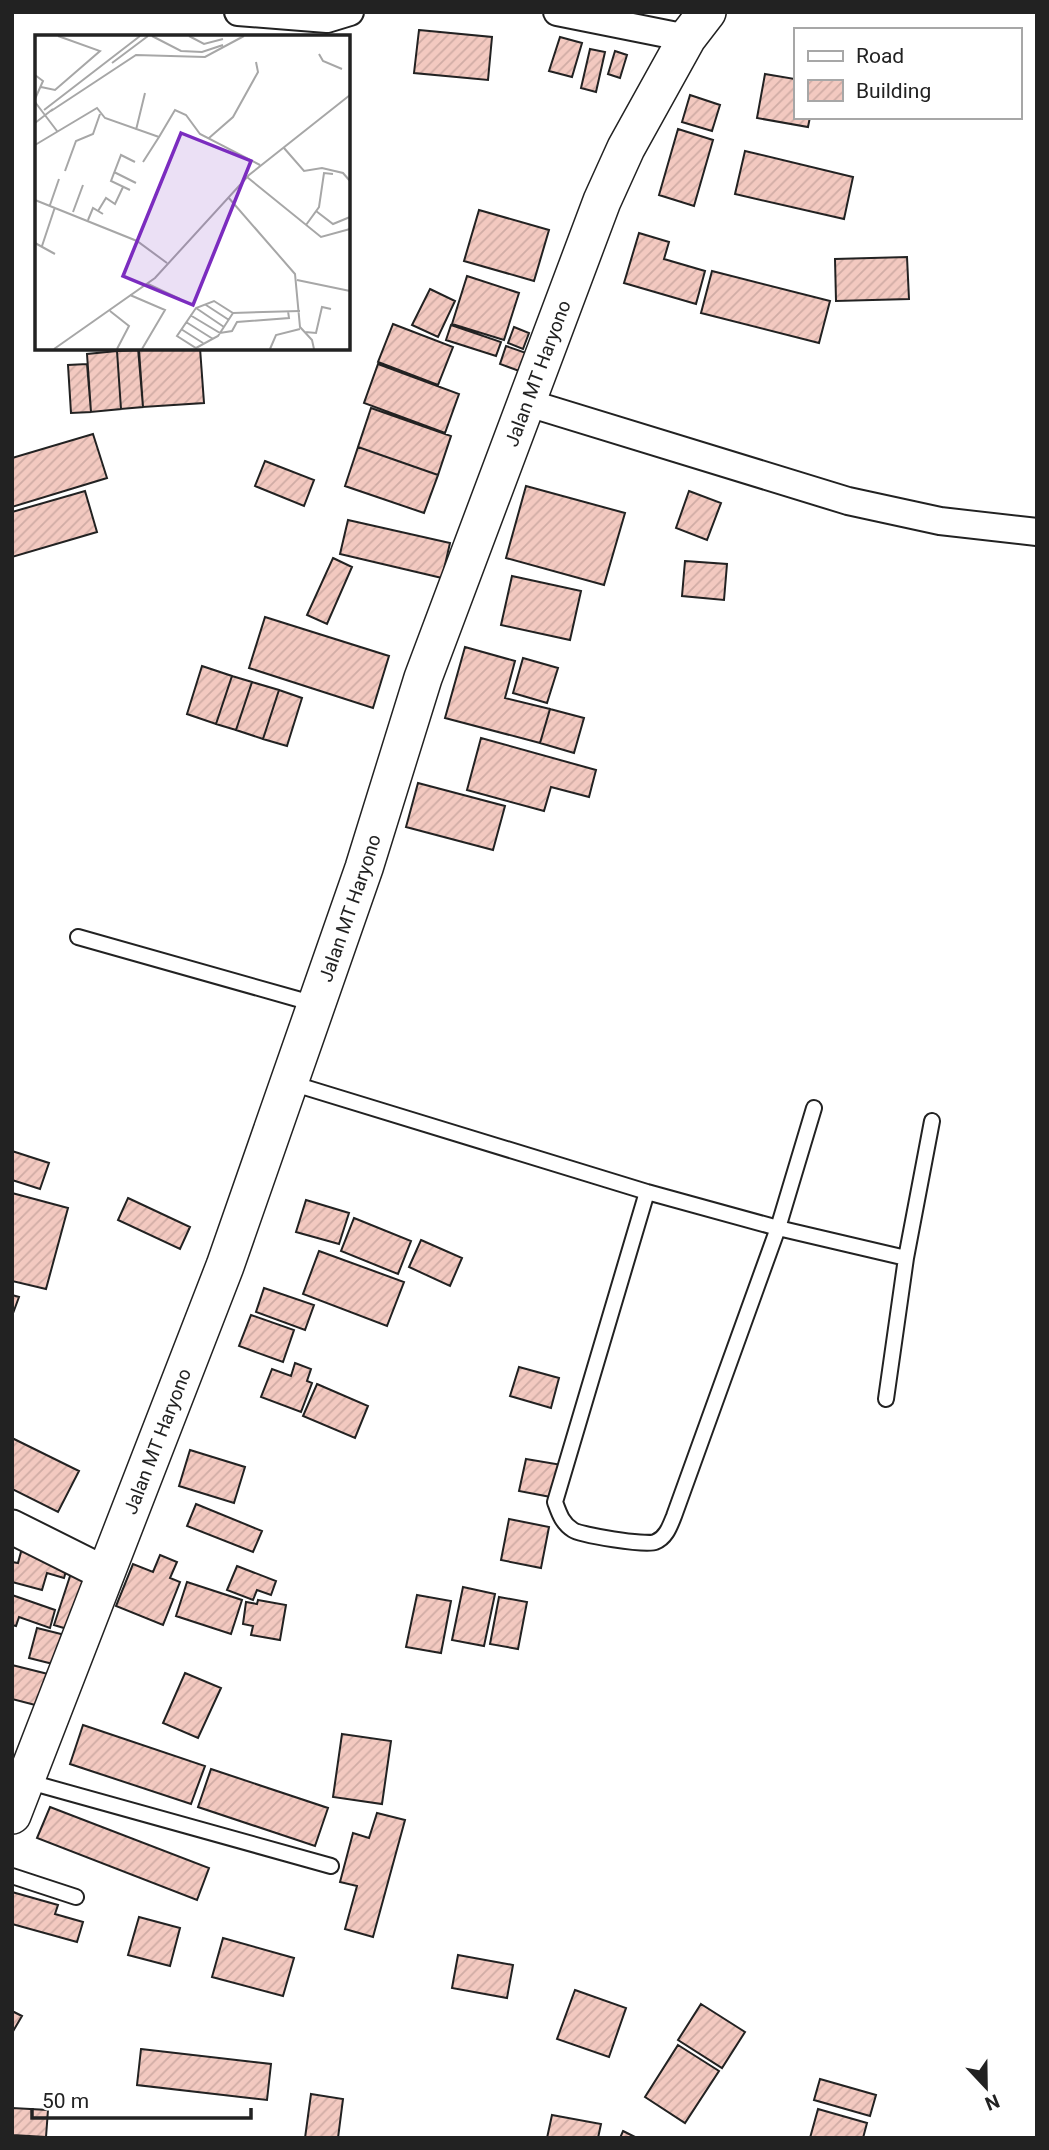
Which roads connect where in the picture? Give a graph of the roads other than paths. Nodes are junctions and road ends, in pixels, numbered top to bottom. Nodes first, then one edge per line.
1 (238, 12) edge
2 (350, 12) edge
3 (556, 12) edge
4 (697, 25) edge
5 (525, 402) junction
6 (1037, 532) edge
7 (78, 937) dead end
8 (315, 1004) junction
9 (290, 1083) junction
10 (814, 1108) dead end
11 (932, 1121) dead end
12 (647, 1192) junction
13 (778, 1228) junction
14 (906, 1258) junction
15 (886, 1399) dead end
16 (12, 1527) edge
17 (106, 1574) junction
18 (26, 1781) junction
19 (12, 1815) edge
20 (331, 1866) dead end
21 (12, 1876) edge
22 (76, 1897) dead end

1 - 2 street
3 - 4 street
4 - 5 main road, Jalan MT Haryono
5 - 6 street
5 - 8 main road, Jalan MT Haryono
7 - 8 lane
8 - 9 main road, Jalan MT Haryono
9 - 12 lane
9 - 17 main road, Jalan MT Haryono
10 - 13 lane
11 - 14 lane
12 - 13 lane
12 - 13 lane
13 - 14 lane
14 - 15 lane
16 - 17 street
17 - 18 main road, Jalan MT Haryono
18 - 19 main road, Jalan MT Haryono
18 - 20 lane
21 - 22 lane

